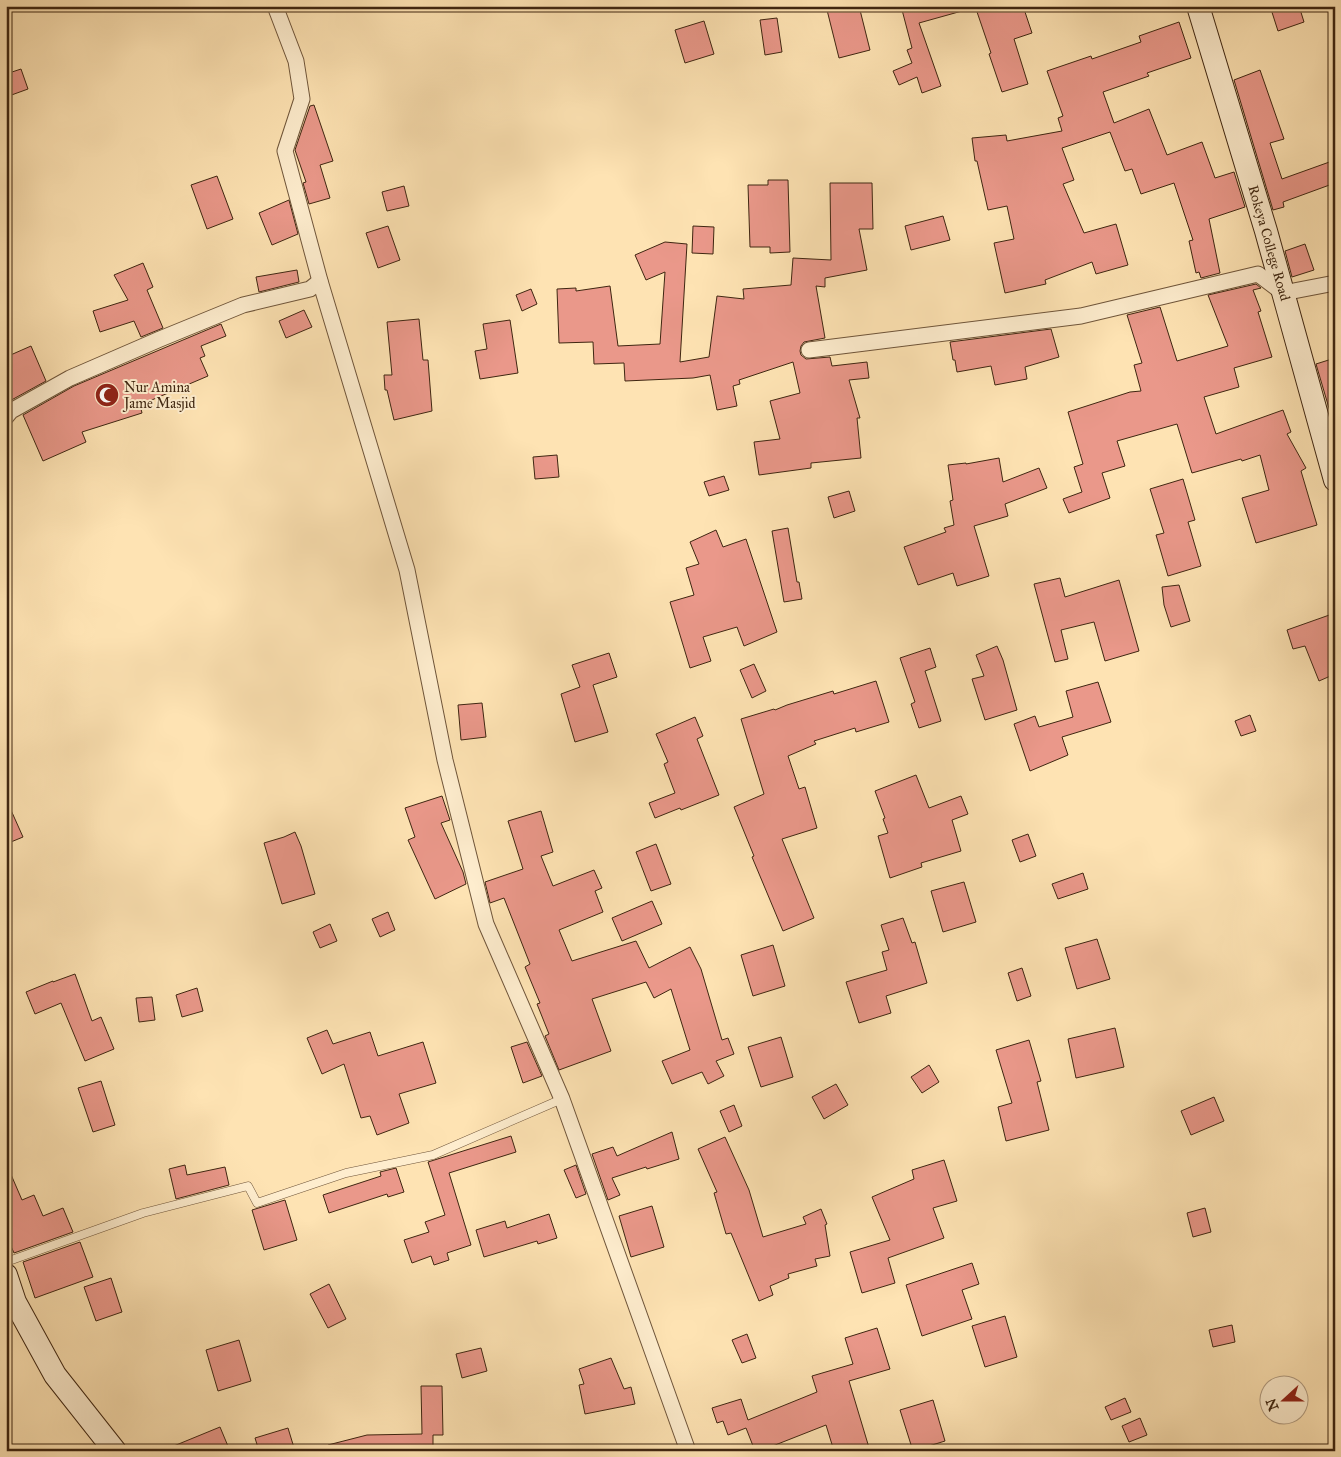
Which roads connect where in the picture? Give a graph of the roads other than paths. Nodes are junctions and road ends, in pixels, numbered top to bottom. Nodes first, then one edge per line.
1 (275, 6) edge
2 (1198, 6) edge
3 (320, 281) junction
4 (1335, 282) edge
5 (1283, 293) junction
6 (809, 350) dead end
7 (6, 417) edge
8 (1335, 480) edge
9 (562, 1099) junction
10 (6, 1262) edge
11 (6, 1275) edge
12 (115, 1451) edge
13 (688, 1451) edge

1 - 3 street
2 - 5 street, Rokeya College Road
3 - 7 street
3 - 9 street
4 - 5 street
5 - 6 street
5 - 8 street, Rokeya College Road
9 - 10 lane
9 - 13 street
11 - 12 street

